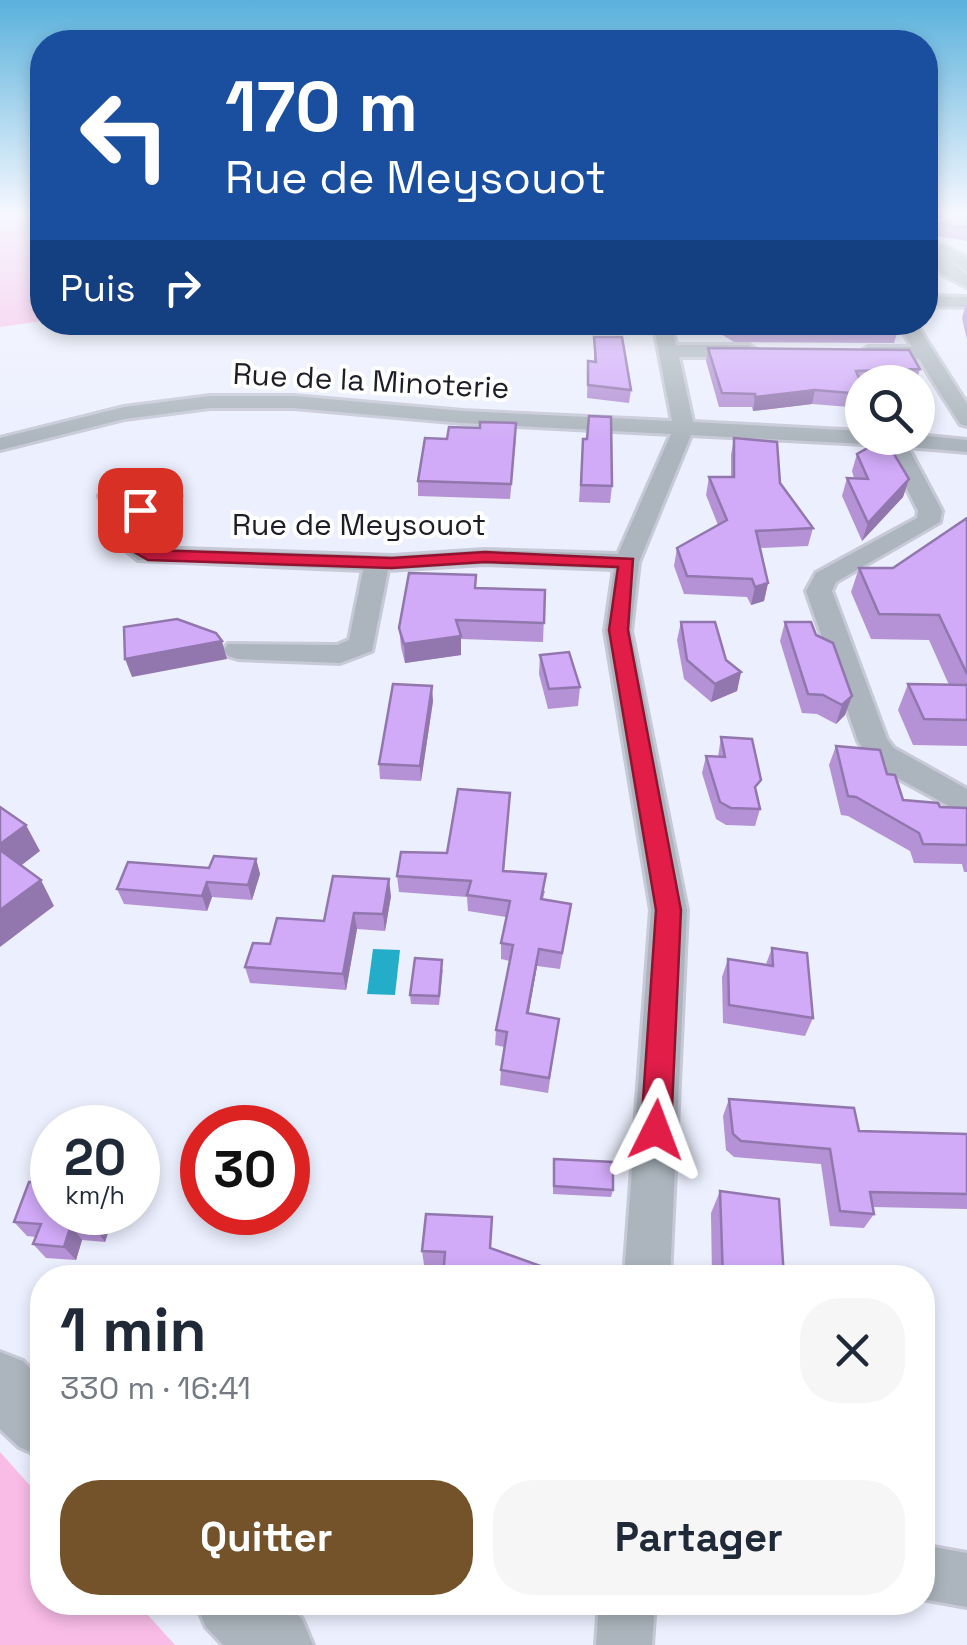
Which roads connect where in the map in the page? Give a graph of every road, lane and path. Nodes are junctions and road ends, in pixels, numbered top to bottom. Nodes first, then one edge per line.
1 (938, 301) edge
2 (967, 302) edge
3 (665, 335) edge
4 (914, 335) edge
5 (668, 350) junction
6 (764, 351) edge
7 (840, 352) edge
8 (926, 353) junction
9 (967, 420) edge
10 (684, 427) junction
11 (845, 436) edge
12 (935, 443) edge
13 (0, 444) edge
14 (967, 446) edge
15 (887, 455) edge
16 (130, 510) dead end
17 (377, 562) junction
18 (627, 562) junction
19 (238, 650) dead end
20 (967, 804) edge
21 (649, 1265) edge
22 (0, 1384) edge
23 (30, 1413) edge
24 (935, 1574) edge
25 (967, 1580) edge
26 (245, 1615) edge
27 (626, 1615) edge
28 (276, 1645) edge
29 (624, 1645) edge

1 - 2 street
3 - 5 street
4 - 8 street
5 - 6 street
5 - 10 street
7 - 8 street
8 - 9 street
10 - 11 street, Rue de la Minoterie
10 - 13 street, Rue de la Minoterie
10 - 18 street
12 - 14 street, Rue de la Minoterie
15 - 20 street
16 - 17 street, Rue de Meysouot
17 - 18 street, Rue de Meysouot
17 - 19 street
18 - 21 street
22 - 23 street
24 - 25 street
26 - 28 street
27 - 29 street

